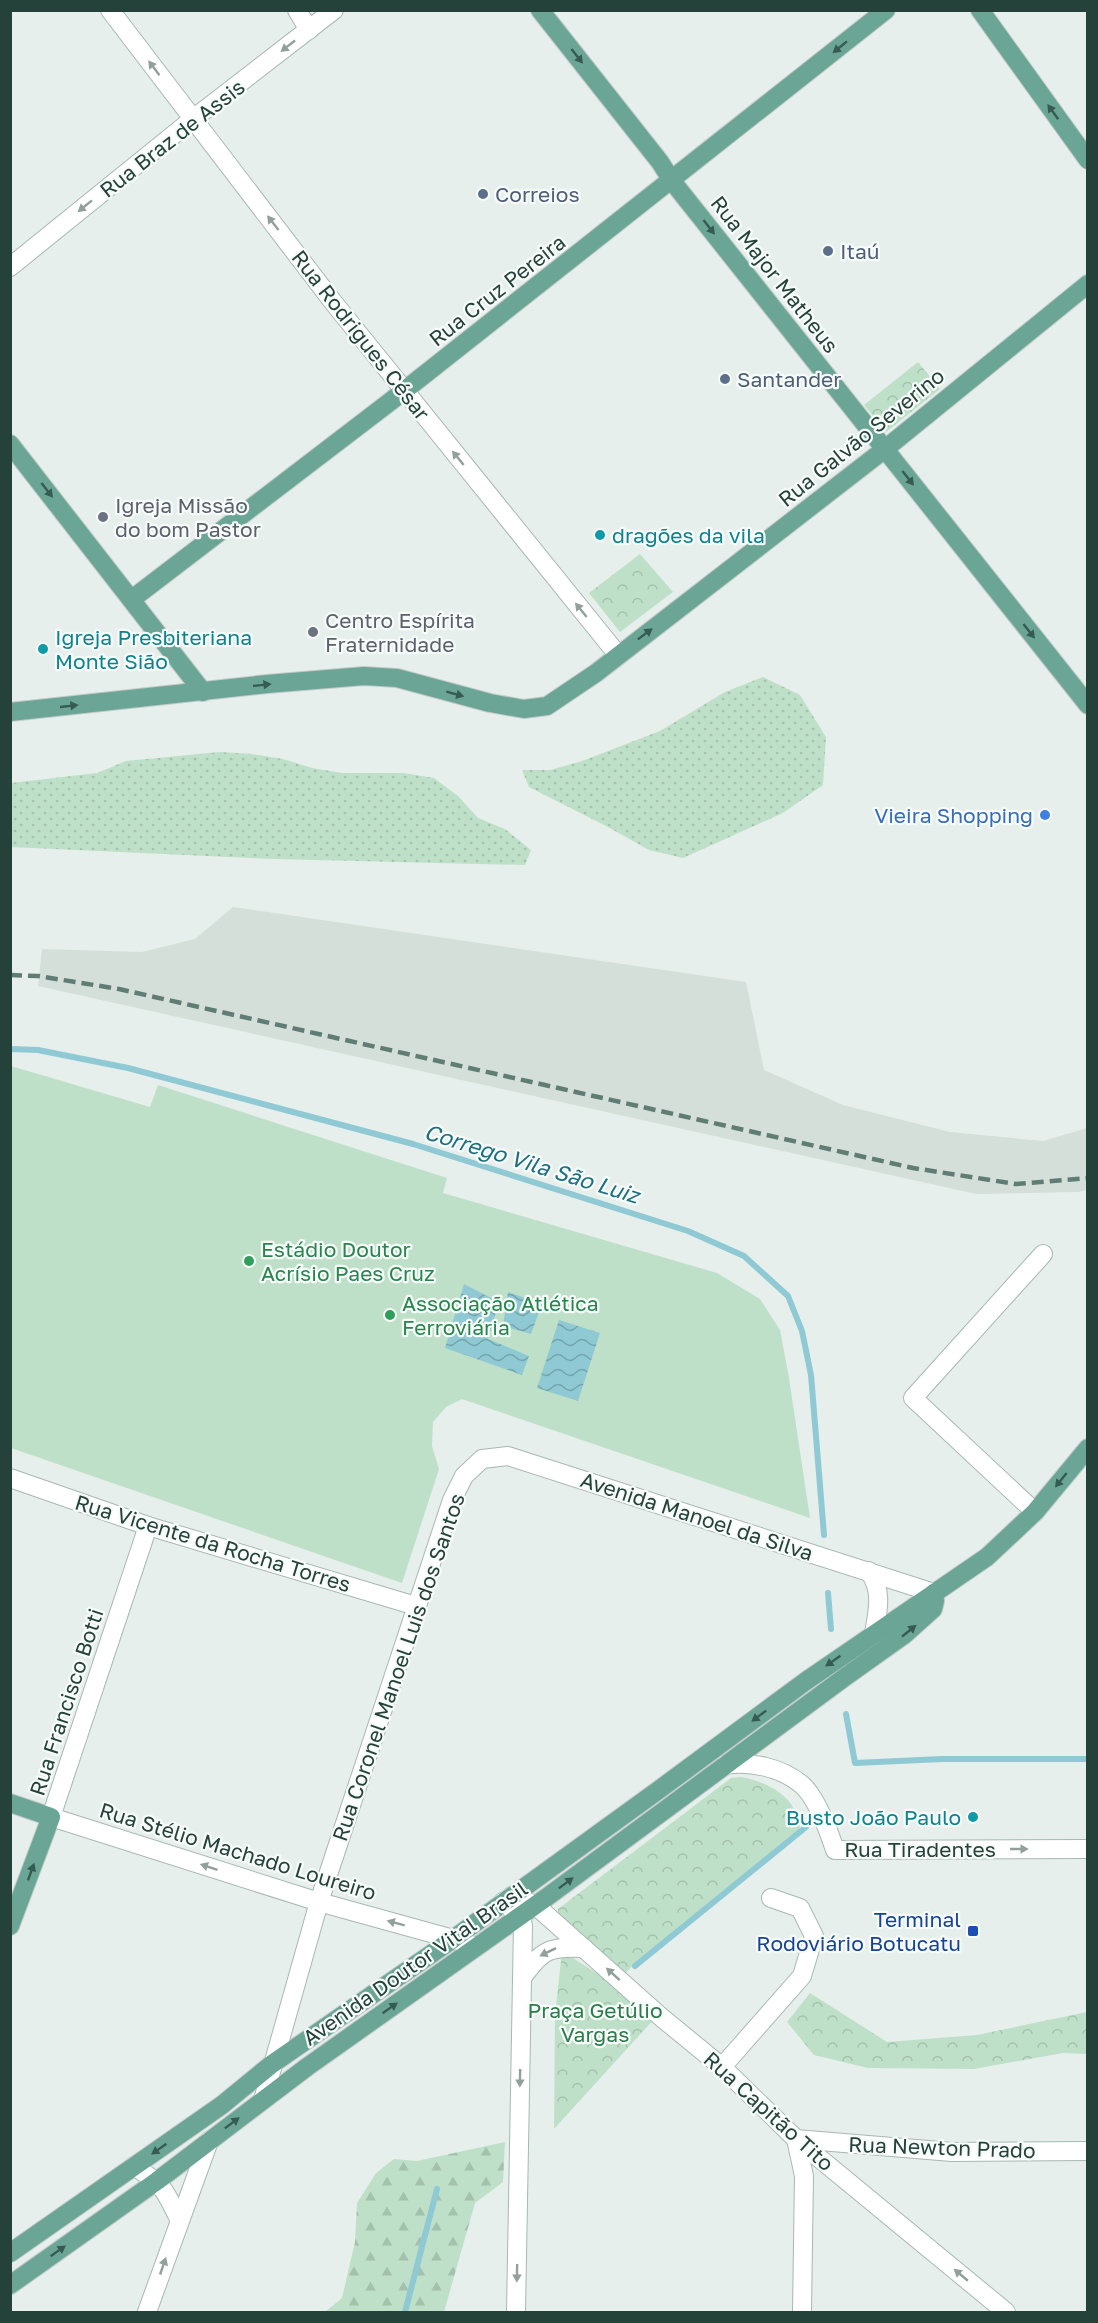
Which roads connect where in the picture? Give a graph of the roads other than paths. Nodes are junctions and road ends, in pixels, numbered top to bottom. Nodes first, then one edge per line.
1 (110, 10) edge
2 (297, 10) edge
3 (334, 10) edge
4 (540, 10) edge
5 (886, 10) edge
6 (980, 10) edge
7 (309, 30) junction
8 (193, 119) junction
9 (1088, 160) edge
10 (672, 181) junction
11 (10, 267) edge
12 (1088, 284) edge
13 (404, 391) junction
14 (10, 444) edge
15 (885, 449) junction
16 (132, 599) junction
17 (618, 655) junction
18 (203, 692) junction
19 (1088, 705) edge
20 (10, 712) edge
21 (1043, 1254) dead end
22 (1088, 1448) edge
23 (464, 1476) joint
24 (10, 1478) edge
25 (1035, 1512) junction
26 (148, 1526) junction
27 (868, 1571) junction
28 (934, 1593) junction
29 (416, 1606) junction
30 (867, 1638) junction
31 (886, 1648) junction
32 (725, 1765) junction
33 (10, 1803) edge
34 (51, 1817) junction
35 (1088, 1849) edge
36 (771, 1898) dead end
37 (507, 1899) junction
38 (319, 1902) junction
39 (528, 1910) junction
40 (10, 1926) edge
41 (453, 1939) junction
42 (476, 1947) junction
43 (584, 1948) junction
44 (522, 1978) junction
45 (272, 2064) junction
46 (722, 2067) junction
47 (263, 2100) junction
48 (796, 2139) junction
49 (209, 2140) junction
50 (1088, 2151) edge
51 (134, 2166) junction
52 (157, 2181) junction
53 (179, 2219) junction
54 (10, 2253) edge
55 (10, 2284) edge
56 (147, 2313) edge
57 (516, 2313) edge
58 (802, 2313) edge
59 (1006, 2313) edge

8 -> 1 street, Rua Rodrigues César
2 - 7 street
3 - 7 street, Rua Braz de Assis
4 -> 10 main road, Rua Major Matheus
5 -> 10 main road, Rua Cruz Pereira
9 -> 6 main road
7 -> 8 street, Rua Braz de Assis
8 -> 11 street, Rua Braz de Assis
13 -> 8 street, Rua Rodrigues César
10 - 13 main road, Rua Cruz Pereira
10 -> 15 main road, Rua Major Matheus
12 - 15 main road, Rua Galvão Severino
13 - 16 main road, Rua Cruz Pereira
17 -> 13 street, Rua Rodrigues César
14 -> 16 main road
17 -> 15 main road, Rua Galvão Severino
15 -> 19 main road, Rua Major Matheus
16 - 18 main road
18 -> 17 main road, Rua Galvão Severino
20 -> 18 main road, Rua Galvão Severino
21 - 25 street
22 -> 25 main road
23 - 27 street, Avenida Manoel da Silva
23 - 29 street, Rua Coronel Manoel Luis dos Santos
24 - 26 street, Rua Vicente da Rocha Torres
25 - 28 main road
26 - 29 street, Rua Vicente da Rocha Torres
26 - 34 street, Rua Francisco Botti
27 - 28 street, Avenida Manoel da Silva
27 - 30 street
28 - 30 main road, Avenida Doutor Vital Brasil
31 -> 28 main road, Avenida Doutor Vital Brasil
29 - 38 street, Rua Coronel Manoel Luis dos Santos
30 - 31 street
30 -> 37 main road, Avenida Doutor Vital Brasil
31 - 32 main road, Avenida Doutor Vital Brasil
32 -> 35 street, Rua Tiradentes
39 -> 32 main road, Avenida Doutor Vital Brasil
33 - 34 main road, Rua Stélio Machado Loureiro
38 -> 34 street, Rua Stélio Machado Loureiro
40 -> 34 main road, Rua Francisco Botti
36 - 46 street
37 - 39 street
37 - 41 main road, Avenida Doutor Vital Brasil
41 -> 38 street, Rua Stélio Machado Loureiro
38 - 45 street, Rua Coronel Manoel Luis dos Santos
39 - 42 main road, Avenida Doutor Vital Brasil
39 - 43 street, Rua Capitão Tito
39 - 44 street
41 - 42 street, Rua Stélio Machado Loureiro
41 - 45 main road, Avenida Doutor Vital Brasil
47 -> 42 main road, Avenida Doutor Vital Brasil
43 -> 44 street
46 -> 43 street, Rua Capitão Tito
44 -> 57 street
45 - 47 street, Rua Coronel Manoel Luis dos Santos
45 -> 51 main road, Avenida Doutor Vital Brasil
46 - 48 street, Rua Capitão Tito
49 -> 47 main road, Avenida Doutor Vital Brasil
48 - 50 street, Rua Newton Prado
48 - 58 street
59 -> 48 street, Rua Capitão Tito
49 - 52 main road, Avenida Doutor Vital Brasil
49 - 53 street
51 - 52 street
51 - 54 main road, Avenida Doutor Vital Brasil
52 - 53 street
55 -> 52 main road, Avenida Doutor Vital Brasil
56 -> 53 street

